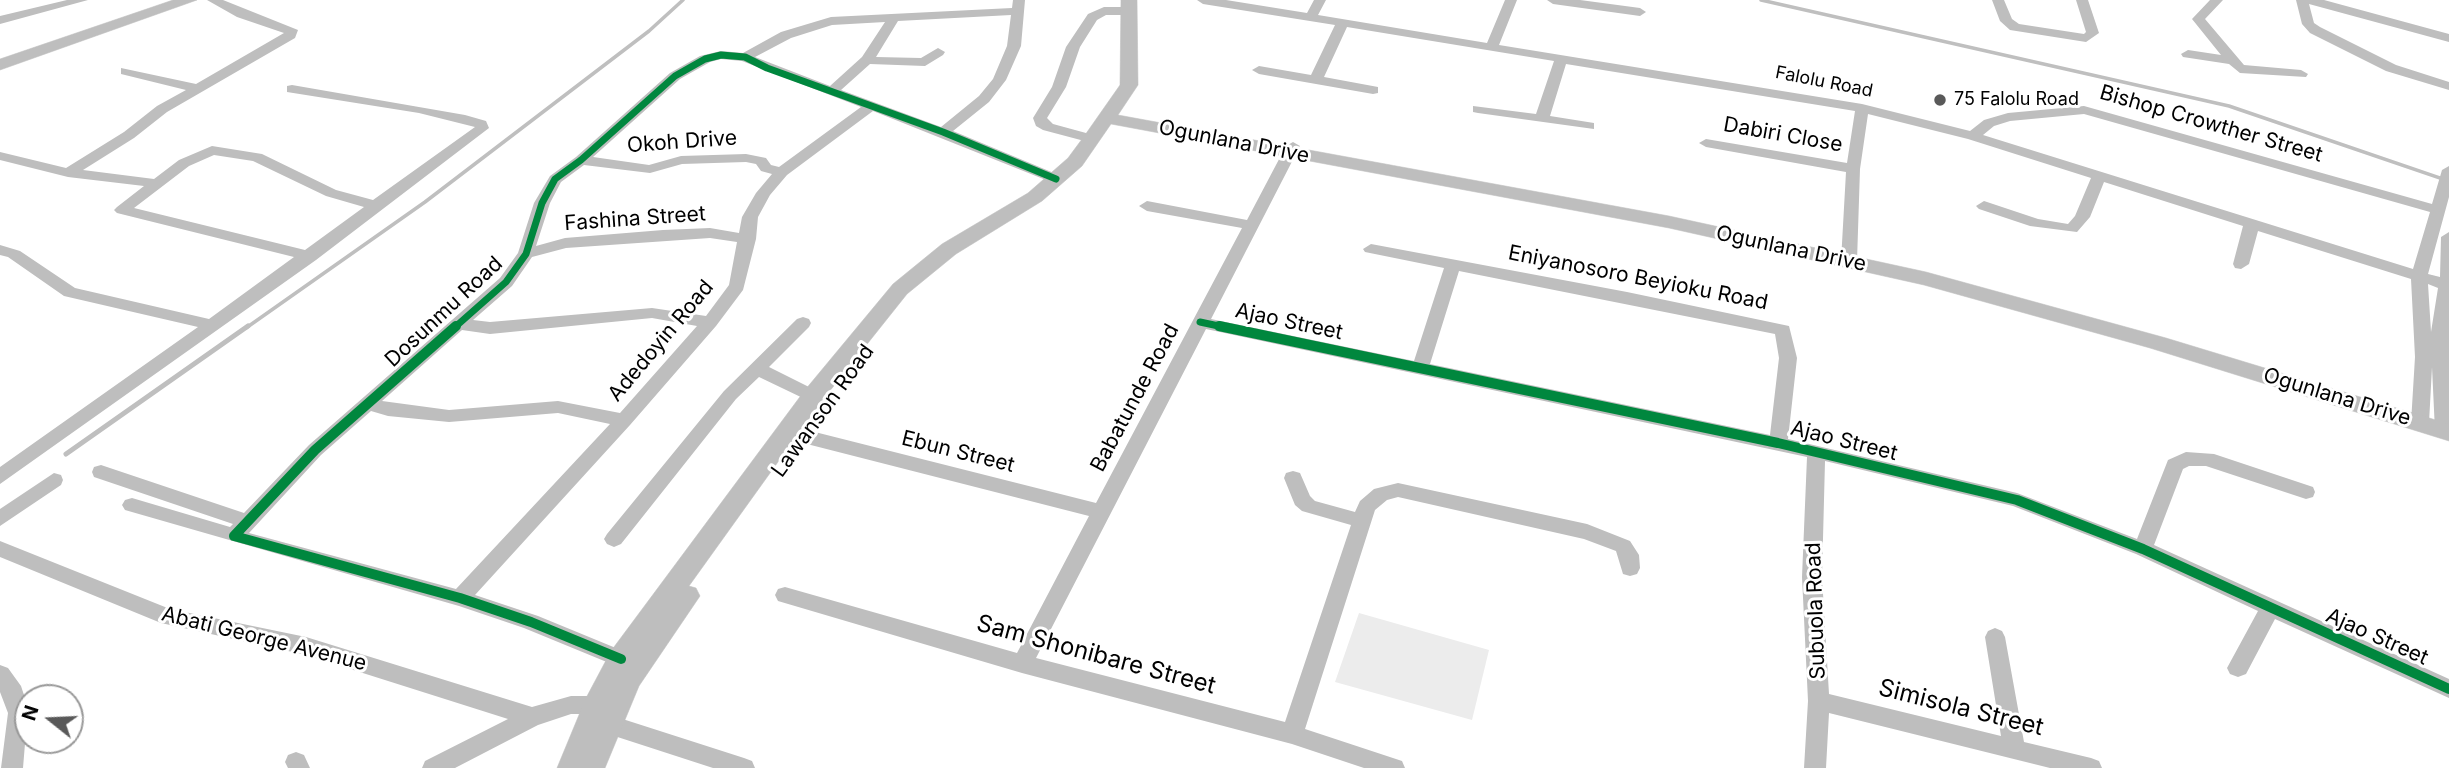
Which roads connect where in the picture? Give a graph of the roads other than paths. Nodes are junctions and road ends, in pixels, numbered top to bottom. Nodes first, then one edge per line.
1 (82, 0) edge
2 (175, 0) edge
3 (189, 0) edge
4 (213, 0) edge
5 (1203, 0) edge
6 (1320, 0) edge
7 (1511, 0) edge
8 (1553, 0) edge
9 (1998, 0) edge
10 (2082, 0) edge
11 (2217, 0) edge
12 (2302, 0) edge
13 (2311, 0) edge
14 (1132, 4) edge
15 (1018, 5) edge
16 (1640, 12) dead end
17 (1311, 17) junction
18 (894, 18) junction
19 (0, 20) edge
20 (1342, 24) junction
21 (2449, 38) edge
22 (1492, 46) junction
23 (938, 52) dead end
24 (2188, 54) dead end
25 (745, 57) junction
26 (1562, 57) junction
27 (867, 60) junction
28 (2233, 61) junction
29 (0, 63) edge
30 (1259, 70) dead end
31 (126, 71) dead end
32 (2301, 74) dead end
33 (1316, 79) junction
34 (2449, 86) edge
35 (198, 89) junction
36 (292, 89) dead end
37 (1373, 90) dead end
38 (831, 92) junction
39 (870, 107) junction
40 (1862, 108) junction
41 (1478, 109) dead end
42 (1113, 117) junction
43 (1542, 118) junction
44 (1589, 126) dead end
45 (943, 132) junction
46 (1973, 136) junction
47 (1092, 139) junction
48 (1706, 143) dead end
49 (1291, 150) junction
50 (0, 156) edge
51 (581, 160) junction
52 (1853, 169) junction
53 (782, 172) junction
54 (68, 173) junction
55 (2099, 175) junction
56 (1056, 178) junction
57 (2447, 179) edge
58 (154, 183) junction
59 (378, 206) junction
60 (1147, 206) dead end
61 (1984, 206) dead end
62 (2438, 210) junction
63 (2252, 223) junction
64 (1251, 225) junction
65 (748, 239) junction
66 (2449, 240) edge
67 (1371, 249) dead end
68 (0, 250) edge
69 (526, 254) junction
70 (310, 256) junction
71 (1849, 257) junction
72 (2241, 264) dead end
73 (1453, 265) junction
74 (2419, 277) junction
75 (2447, 285) junction
76 (710, 322) junction
77 (1200, 322) junction
78 (803, 323) dead end
79 (462, 324) junction
80 (212, 326) junction
81 (870, 336) junction
82 (2444, 336) edge
83 (1421, 367) junction
84 (756, 368) junction
85 (813, 396) junction
86 (371, 404) junction
87 (2420, 417) junction
88 (624, 420) junction
89 (2446, 426) edge
90 (803, 436) junction
91 (1777, 443) junction
92 (1816, 455) junction
93 (101, 472) dead end
94 (0, 477) edge
95 (1293, 478) dead end
96 (54, 480) dead end
97 (2306, 492) dead end
98 (132, 505) dead end
99 (1101, 512) junction
100 (0, 519) edge
101 (1361, 521) junction
102 (247, 523) junction
103 (614, 538) dead end
104 (0, 549) edge
105 (2143, 549) junction
106 (1630, 568) dead end
107 (785, 595) dead end
108 (460, 598) junction
109 (2270, 607) junction
110 (1995, 637) dead end
111 (621, 659) junction
112 (1022, 664) junction
113 (2238, 668) dead end
114 (0, 674) edge
115 (2449, 689) edge
116 (1819, 701) junction
117 (602, 714) junction
118 (532, 717) junction
119 (1292, 734) junction
120 (2014, 747) junction
121 (12, 768) edge
122 (433, 768) edge
123 (572, 768) edge
124 (590, 768) edge
125 (744, 768) edge
126 (1394, 768) edge
127 (1815, 768) edge
128 (2091, 768) edge

1 - 19 street
2 - 29 main road
3 - 29 main road
4 - 35 street
5 - 17 street, Falolu Road
6 - 17 street
7 - 22 street
8 - 16 street
9 - 10 street
11 - 28 street
12 - 34 street
13 - 21 street
14 - 42 main road
14 - 47 street
15 - 18 street
15 - 45 street
17 - 20 street, Falolu Road
18 - 25 street
18 - 27 street
20 - 22 street, Falolu Road
20 - 33 street
22 - 26 street, Falolu Road
23 - 27 street
24 - 28 street
25 - 38 street, Dosunmu Road
25 - 51 street, Dosunmu Road
26 - 40 street, Falolu Road
26 - 43 street
27 - 38 street
28 - 32 street
30 - 33 street
31 - 35 street
33 - 37 street
35 - 54 street
36 - 59 street
38 - 39 street, Dosunmu Road
39 - 45 street, Dosunmu Road
39 - 53 street, Adedoyin Road
40 - 46 street, Falolu Road
40 - 52 street
41 - 43 street
42 - 47 main road, Lawanson Road
42 - 49 main road, Ogunlana Drive
42 - 81 main road, Lawanson Road
43 - 44 street
45 - 56 street, Dosunmu Road
46 - 55 street, Falolu Road
46 - 62 street, Bishop Crowther Street
47 - 56 main road, Lawanson Road
48 - 52 street, Dabiri Close
49 - 64 street, Babatunde Road
49 - 71 main road, Ogunlana Drive
50 - 54 street
51 - 53 street, Okoh Drive
51 - 69 street, Dosunmu Road
52 - 71 street
53 - 65 street, Adedoyin Road
54 - 58 street
55 - 61 street
55 - 63 street, Falolu Road
56 - 81 main road, Lawanson Road
57 - 62 street
58 - 59 street
58 - 70 street
59 - 70 street
60 - 64 street
62 - 74 street
63 - 72 street
63 - 74 street, Falolu Road
64 - 77 street, Babatunde Road
65 - 69 street, Fashina Street
65 - 76 street, Adedoyin Road
66 - 75 street
67 - 73 street
68 - 80 street
69 - 79 street, Dosunmu Road
70 - 80 street
71 - 87 main road, Ogunlana Drive
73 - 83 street
73 - 91 street, Eniyanosoro Beyioku Road
74 - 75 street, Falolu Road
74 - 87 street
75 - 82 street
76 - 79 street
76 - 88 street, Adedoyin Road
77 - 83 street, Ajao Street
77 - 99 street, Babatunde Road
78 - 84 street
79 - 86 street, Dosunmu Road
80 - 94 street
81 - 85 main road, Lawanson Road
81 - 90 main road, Lawanson Road
82 - 89 street
83 - 91 street, Ajao Street
84 - 85 street
84 - 103 street
85 - 111 main road, Lawanson Road
86 - 88 street
86 - 102 street, Dosunmu Road
87 - 89 main road, Ogunlana Drive
88 - 108 street, Adedoyin Road
90 - 99 street, Ebun Street
90 - 117 main road, Lawanson Road
91 - 92 street, Ajao Street
92 - 105 street, Ajao Street
92 - 116 street, Subuola Road
93 - 102 street
95 - 101 street
96 - 100 street
97 - 105 street
98 - 102 street
99 - 112 street, Babatunde Road
101 - 106 street
101 - 119 street
102 - 108 street
104 - 118 street, Abati George Avenue
105 - 109 street, Ajao Street
107 - 112 street, Sam Shonibare Street
108 - 111 street
109 - 113 street
109 - 115 street, Ajao Street
110 - 120 street
111 - 117 main road, Lawanson Road
112 - 119 street, Sam Shonibare Street
114 - 121 street
116 - 120 street, Simisola Street
116 - 127 street, Subuola Road
117 - 118 street
117 - 123 main road, Lawanson Road
117 - 124 main road, Lawanson Road
117 - 125 street
118 - 122 street
119 - 126 street, Sam Shonibare Street
120 - 128 street, Simisola Street

